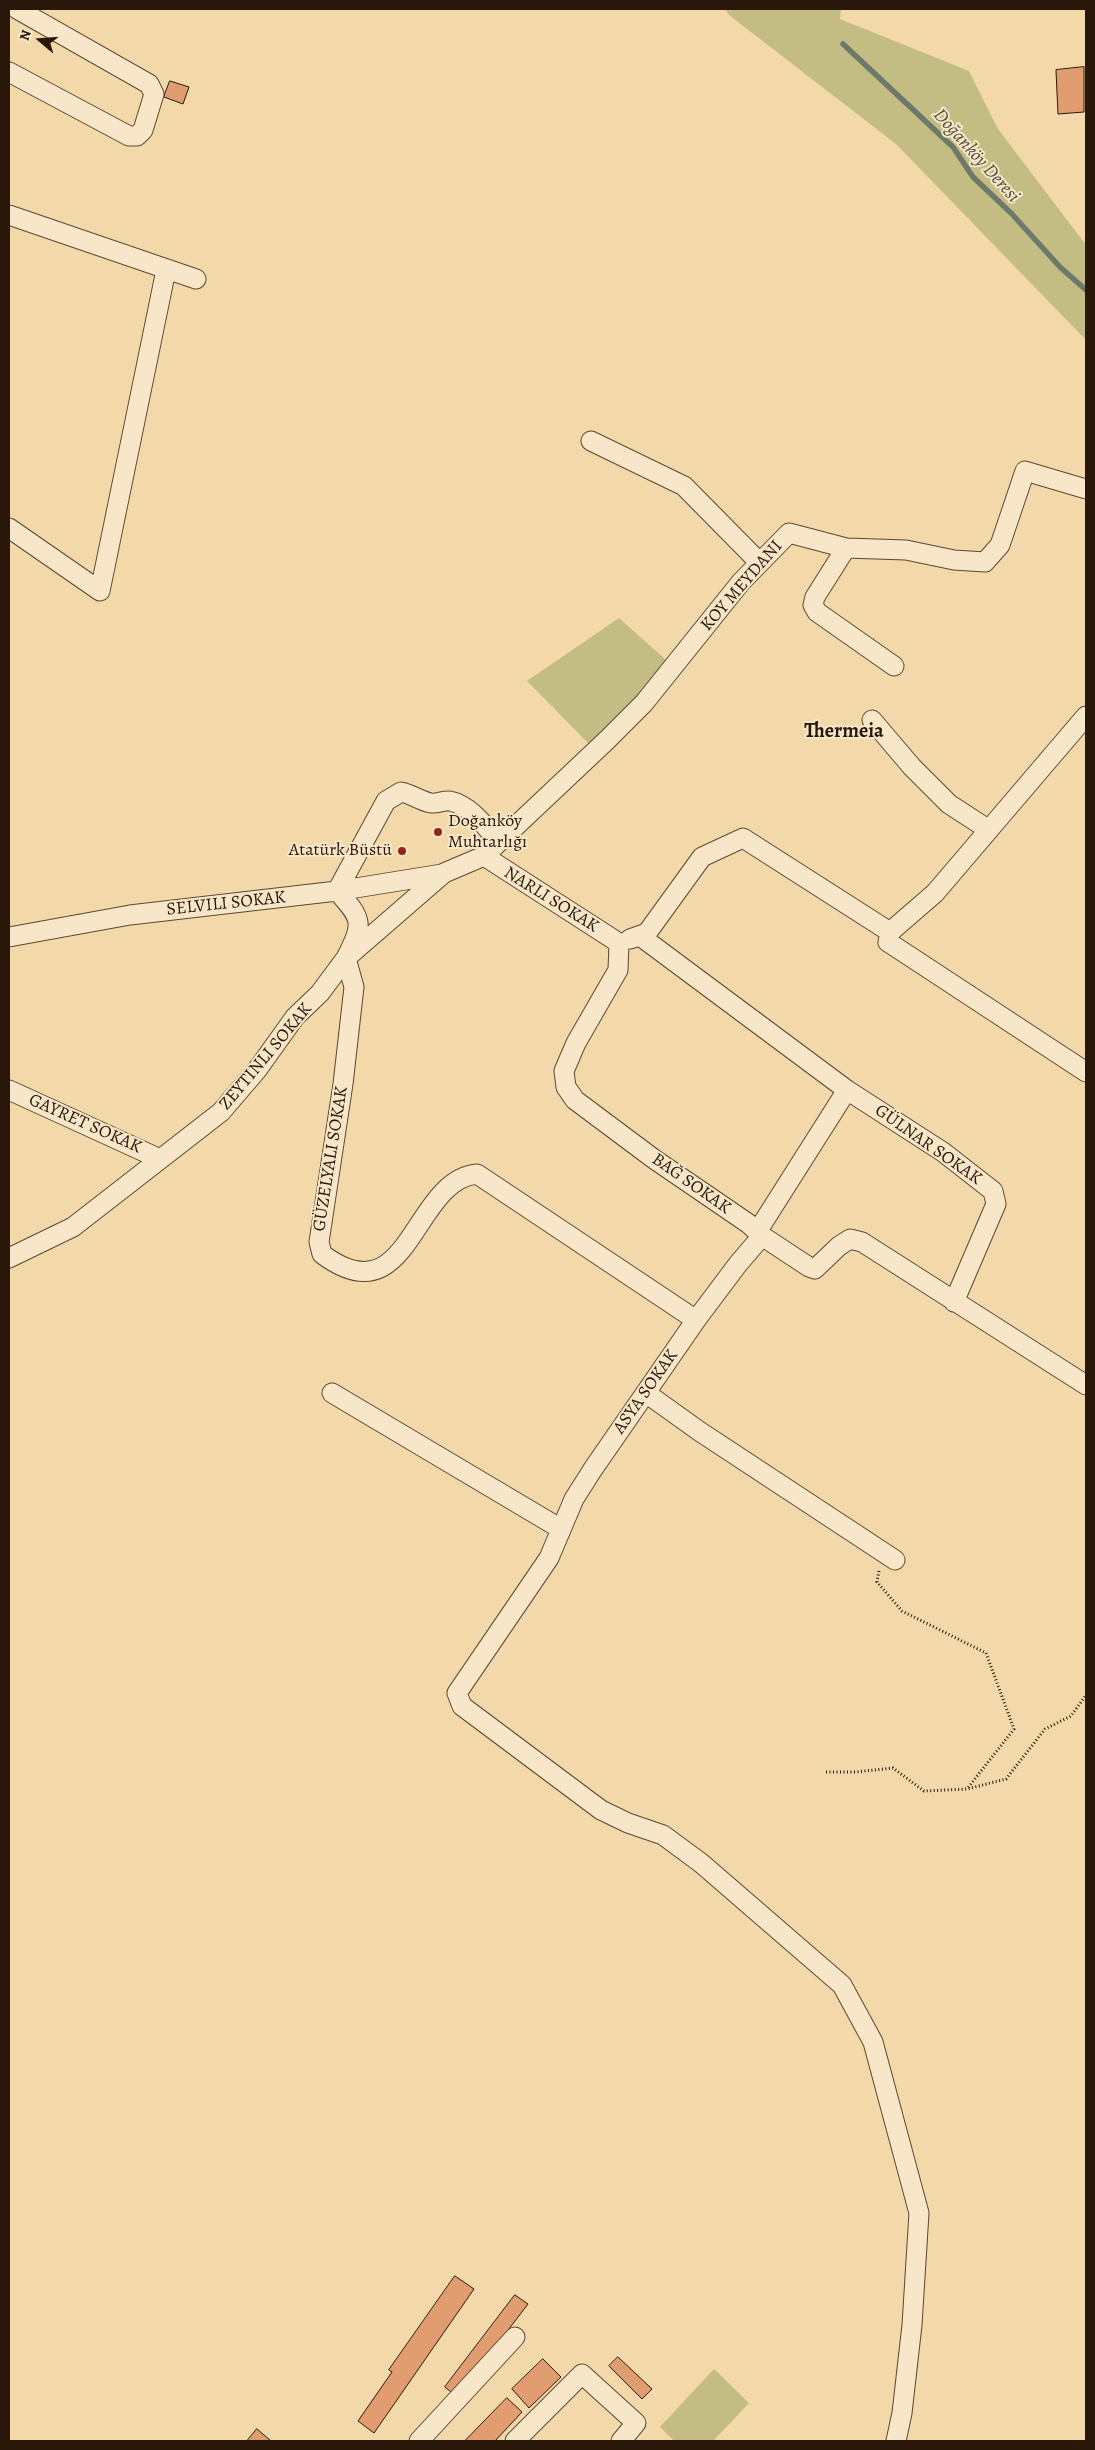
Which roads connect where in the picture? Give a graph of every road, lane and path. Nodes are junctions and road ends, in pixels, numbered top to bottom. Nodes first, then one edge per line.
1 (17, 9) edge
2 (9, 72) edge
3 (9, 215) edge
4 (166, 270) junction
5 (196, 279) dead end
6 (591, 441) dead end
7 (1086, 489) edge
8 (9, 528) edge
9 (846, 548) junction
10 (759, 562) junction
11 (894, 666) dead end
12 (1086, 716) edge
13 (872, 720) dead end
14 (989, 830) junction
15 (498, 841) junction
16 (484, 856) junction
17 (444, 873) junction
18 (338, 891) junction
19 (890, 932) junction
20 (640, 936) junction
21 (9, 937) edge
22 (620, 942) junction
23 (346, 958) junction
24 (1086, 1072) edge
25 (9, 1090) edge
26 (847, 1090) junction
27 (160, 1159) junction
28 (760, 1234) junction
29 (9, 1258) edge
30 (954, 1302) junction
31 (696, 1320) junction
32 (1086, 1385) edge
33 (332, 1393) dead end
34 (646, 1393) junction
35 (561, 1529) junction
36 (888, 1555) joint
37 (1086, 1695) edge
38 (826, 1772) dead end
39 (967, 1789) junction
40 (515, 2337) dead end
41 (419, 2441) edge
42 (515, 2441) edge
43 (621, 2441) edge
44 (896, 2441) edge

1 - 2 street
3 - 4 street
4 - 5 street
4 - 8 street
6 - 10 street
7 - 9 street, KOY MEYDANI
9 - 10 street, KOY MEYDANI
9 - 11 street
10 - 15 street, KOY MEYDANI
12 - 14 street
13 - 14 street
14 - 19 street
15 - 16 street, KOY MEYDANI
15 - 18 street
16 - 17 street, ZEYTINLI SOKAK
16 - 22 street, NARLI SOKAK
17 - 18 street, SELVILI SOKAK
17 - 23 street, ZEYTINLI SOKAK
18 - 21 street, SELVILI SOKAK
18 - 23 street
19 - 20 street
19 - 24 street
20 - 22 street
20 - 26 street, GÜLNAR SOKAK
22 - 28 street, BAĞ SOKAK
23 - 27 street, ZEYTINLI SOKAK
23 - 31 street, GÜZELYALI SOKAK
25 - 27 street, GAYRET SOKAK
26 - 28 street, ASYA SOKAK
26 - 30 street, GÜLNAR SOKAK
27 - 29 street, ZEYTINLI SOKAK
28 - 30 street, BAĞ SOKAK
28 - 31 street, ASYA SOKAK
30 - 32 street
31 - 34 street, ASYA SOKAK
33 - 35 street
34 - 35 street, ASYA SOKAK
34 - 36 street
35 - 44 street, ASYA SOKAK
36 - 39 path
37 - 39 path
38 - 39 path
40 - 41 street
42 - 43 street

